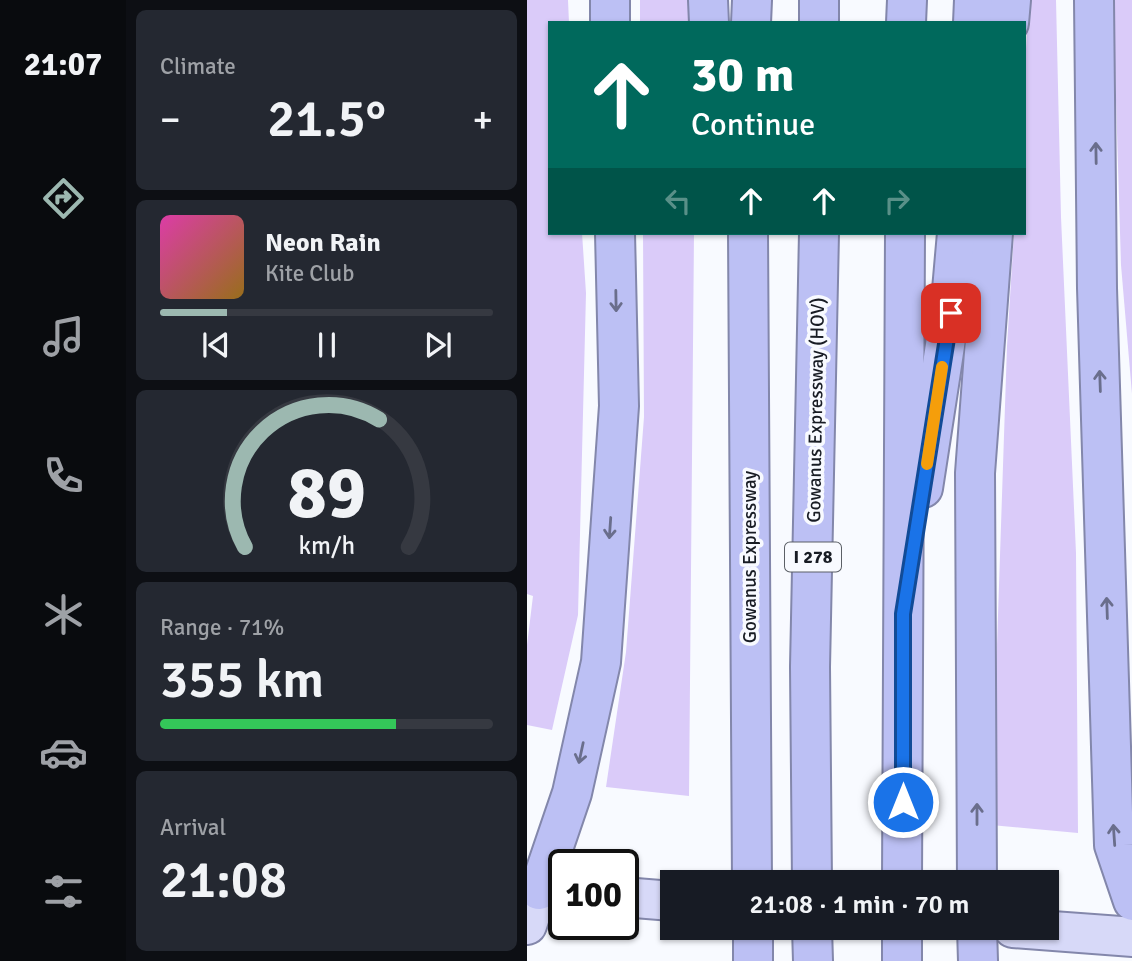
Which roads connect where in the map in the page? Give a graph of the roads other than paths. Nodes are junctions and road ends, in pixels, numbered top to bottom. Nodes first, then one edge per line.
1 (610, 0) edge
2 (708, 0) edge
3 (752, 0) edge
4 (819, 0) edge
5 (907, 0) edge
6 (974, 0) edge
7 (1011, 0) edge
8 (1094, 0) edge
9 (610, 21) edge
10 (709, 21) edge
11 (751, 21) edge
12 (819, 21) edge
13 (906, 21) edge
14 (973, 21) edge
15 (1009, 21) edge
16 (615, 235) edge
17 (749, 235) edge
18 (819, 235) edge
19 (905, 235) edge
20 (957, 235) edge
21 (993, 235) edge
22 (903, 614) junction
23 (752, 870) edge
24 (812, 870) edge
25 (902, 870) edge
26 (977, 870) edge
27 (639, 898) edge
28 (539, 899) edge
29 (660, 900) edge
30 (1132, 901) edge
31 (1059, 931) edge
32 (1132, 937) edge
33 (753, 940) edge
34 (812, 940) edge
35 (902, 940) edge
36 (977, 940) edge
37 (753, 961) edge
38 (813, 961) edge
39 (902, 961) edge
40 (978, 961) edge

1 - 9 highway
2 - 10 highway
3 - 11 highway
4 - 12 highway
5 - 13 highway
6 - 14 highway
7 - 15 highway
30 -> 8 highway
16 -> 28 highway
17 - 23 highway, Gowanus Expressway
18 - 24 highway, Gowanus Expressway (HOV) / I 278
19 - 22 highway
20 - 22 highway
26 -> 21 highway
22 - 25 highway
27 - 29 main road
31 - 32 main road
33 - 37 highway
34 - 38 highway
35 - 39 highway
36 - 40 highway

